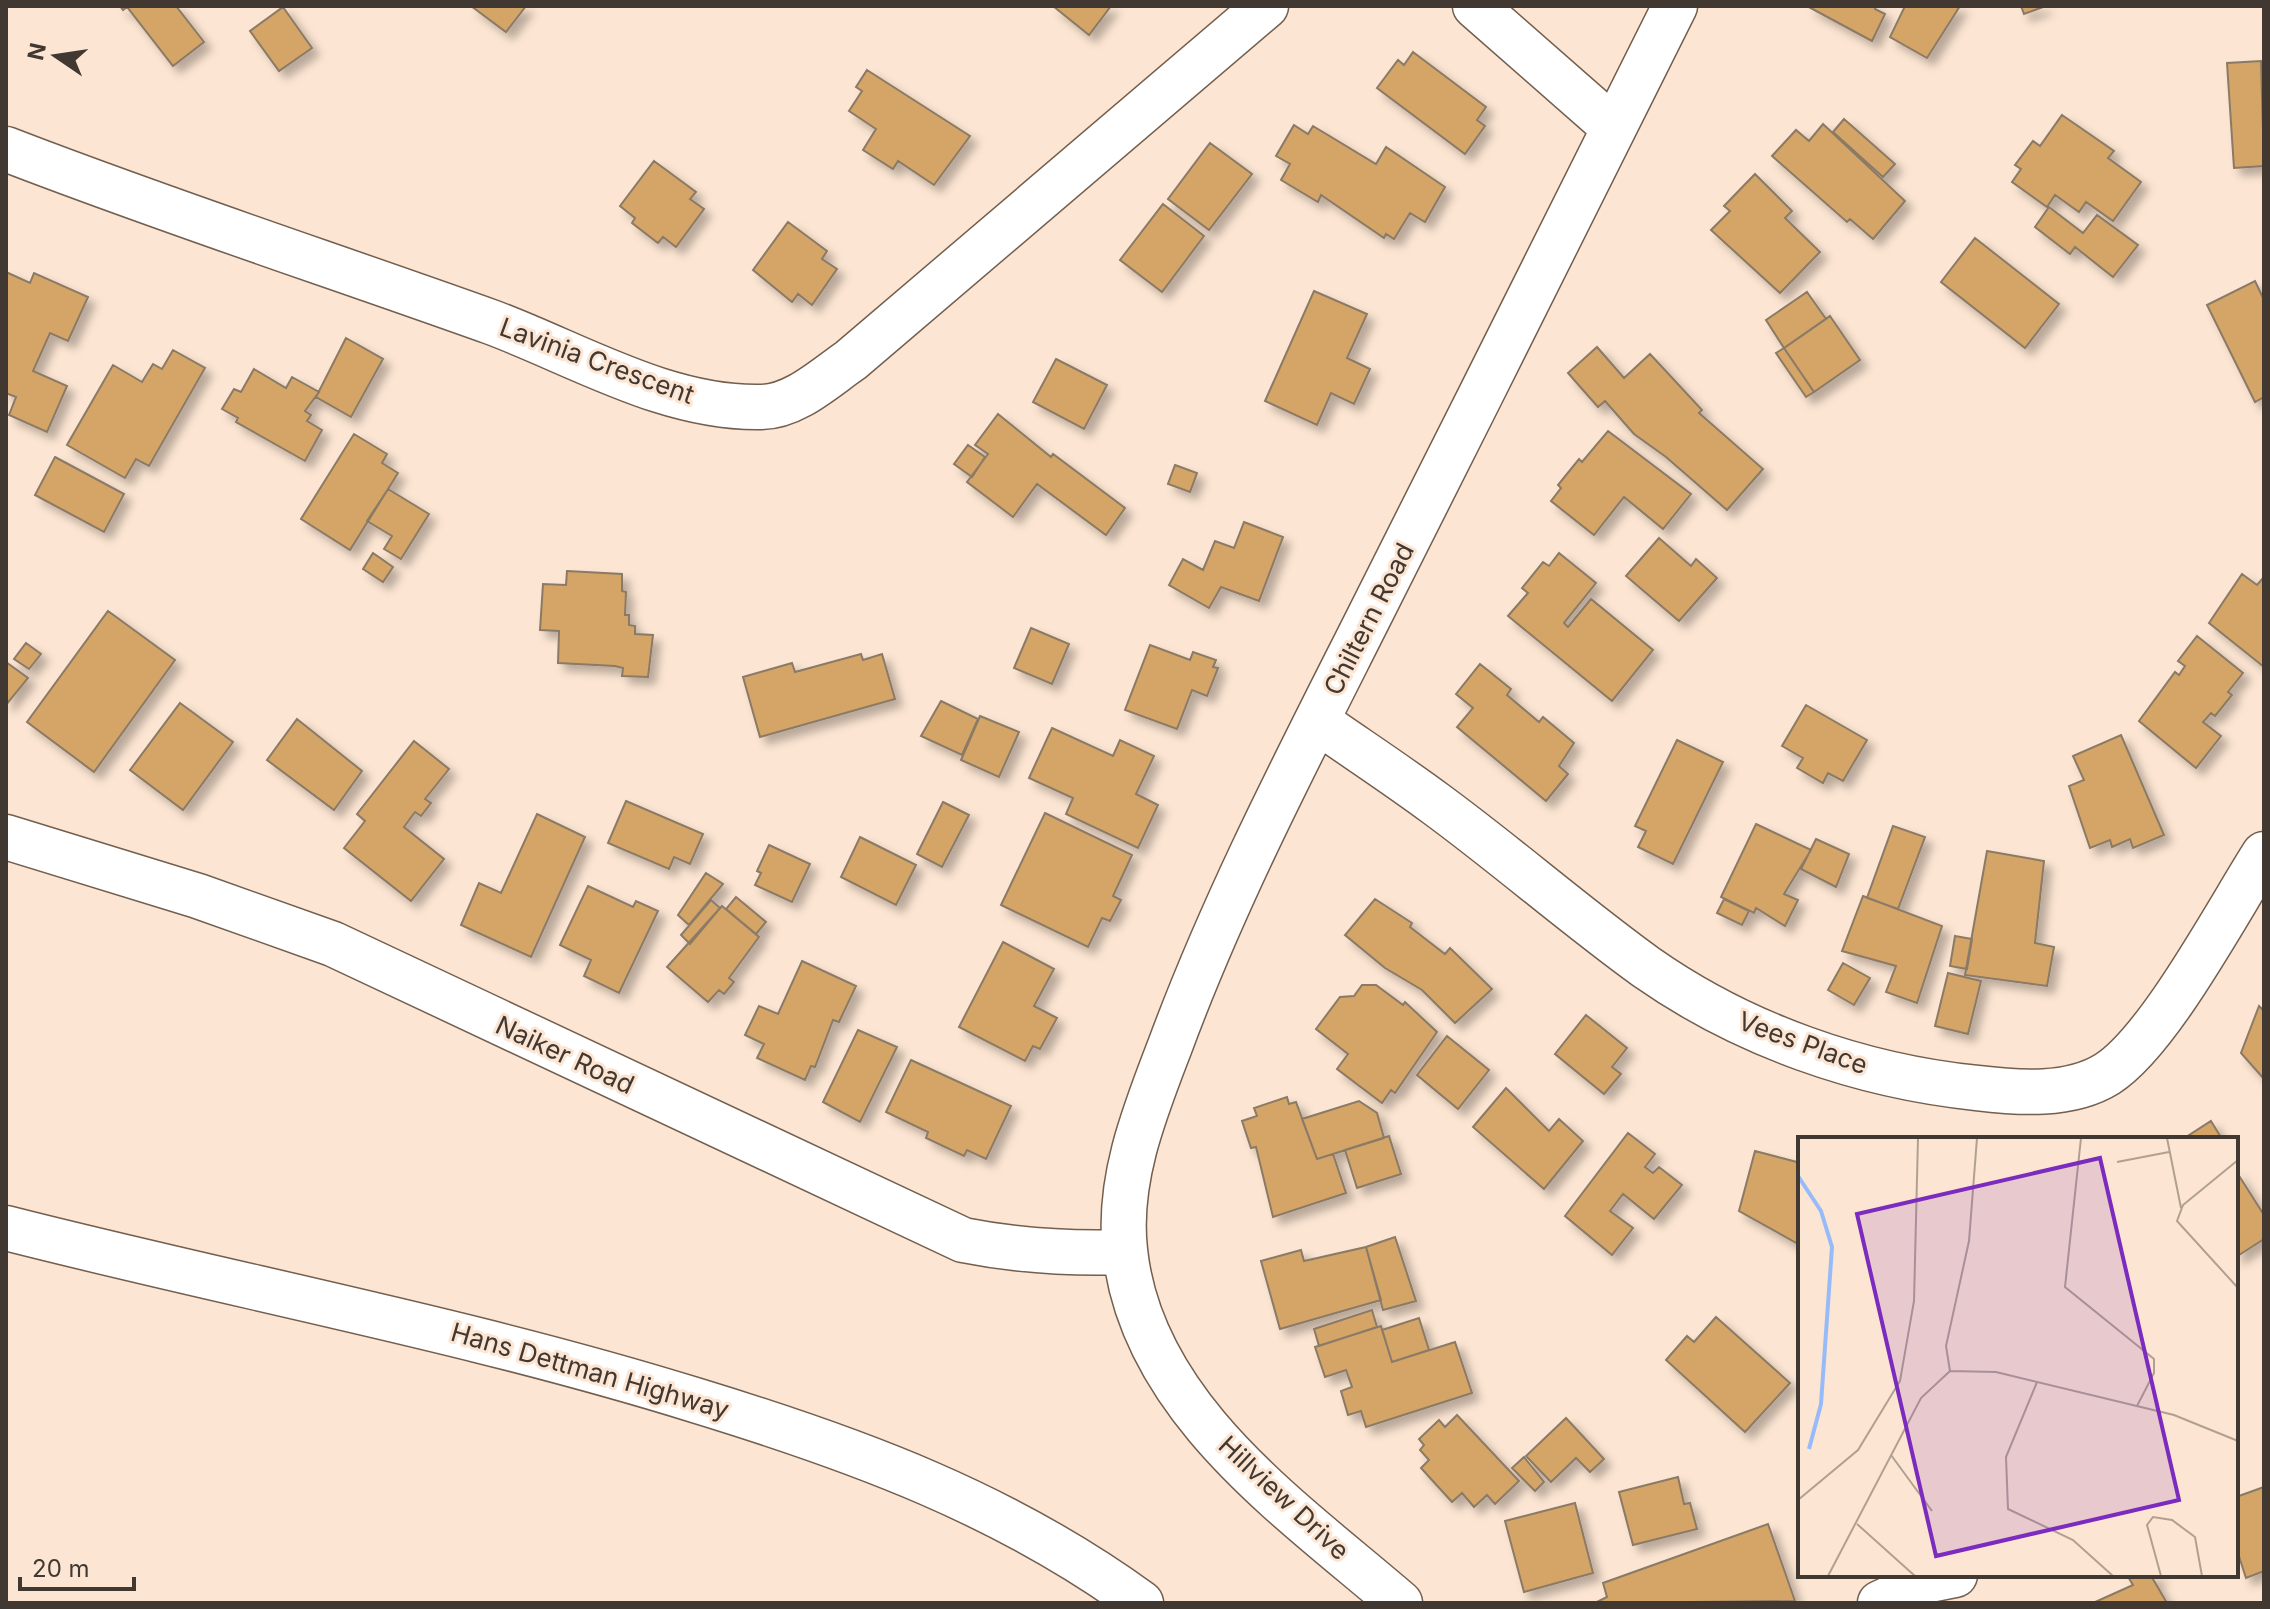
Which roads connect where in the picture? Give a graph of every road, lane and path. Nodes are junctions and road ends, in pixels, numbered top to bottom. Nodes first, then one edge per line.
1 (1266, 6) edge
2 (1475, 6) edge
3 (1675, 6) edge
4 (1614, 128) junction
5 (6, 149) edge
6 (1317, 721) junction
7 (6, 837) edge
8 (2264, 854) edge
9 (6, 1228) edge
10 (1125, 1252) junction
11 (1945, 1577) edge
12 (1141, 1603) edge
13 (1400, 1603) edge
14 (1880, 1603) edge

1 - 5 street, Lavinia Crescent
2 - 4 street
3 - 4 street, Chiltern Road
4 - 6 street, Chiltern Road
6 - 8 street, Vees Place
6 - 10 street, Chiltern Road
7 - 10 street, Naiker Road
9 - 12 street, Hans Dettman Highway
10 - 13 street, Hillview Drive
11 - 14 street

